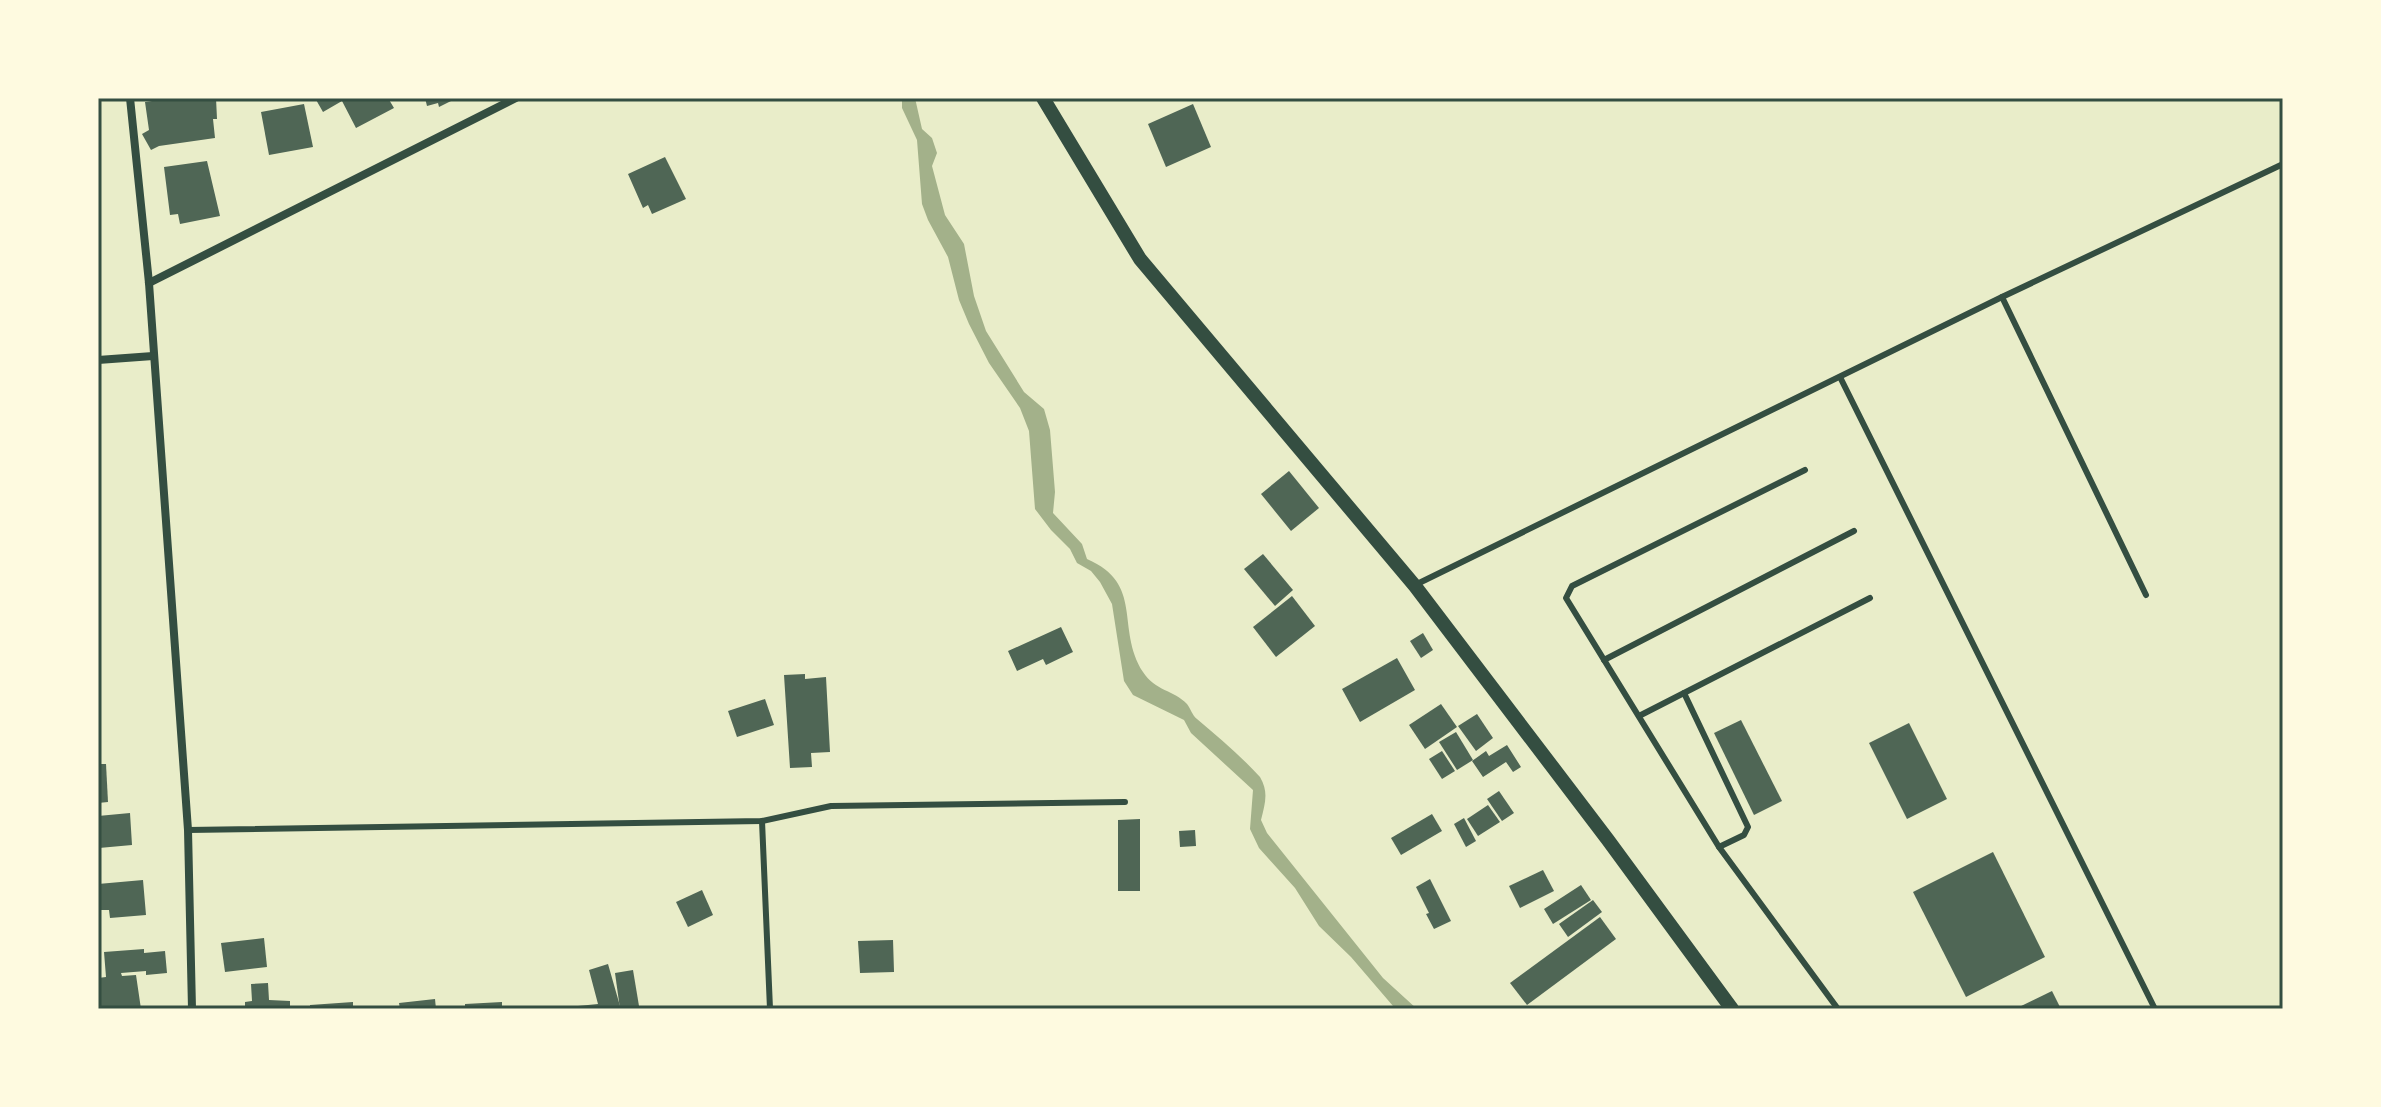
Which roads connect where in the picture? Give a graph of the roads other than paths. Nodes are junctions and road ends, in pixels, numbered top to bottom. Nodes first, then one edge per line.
1 (130, 98) edge
2 (516, 98) edge
3 (1043, 98) edge
4 (2283, 164) edge
5 (149, 283) junction
6 (2002, 297) junction
7 (153, 356) junction
8 (98, 360) edge
9 (1840, 377) junction
10 (1805, 470) dead end
11 (1854, 531) dead end
12 (1415, 586) junction
13 (2146, 595) dead end
14 (1870, 598) dead end
15 (1604, 660) junction
16 (1684, 693) junction
17 (1639, 716) junction
18 (1125, 802) dead end
19 (762, 821) junction
20 (188, 830) junction
21 (1719, 847) junction
22 (192, 1009) edge
23 (770, 1009) edge
24 (1732, 1009) edge
25 (1838, 1009) edge
26 (2155, 1009) edge

1 - 5 street
2 - 5 street
3 - 12 street
4 - 6 lane
5 - 7 street
6 - 9 lane
6 - 13 lane
7 - 8 street
7 - 20 street
9 - 12 lane
9 - 26 lane
10 - 15 lane
11 - 15 lane
12 - 24 street
14 - 16 lane
15 - 17 lane
16 - 17 lane
16 - 21 lane
17 - 21 lane
18 - 19 lane
19 - 20 lane
19 - 23 lane
20 - 22 street
21 - 25 lane

